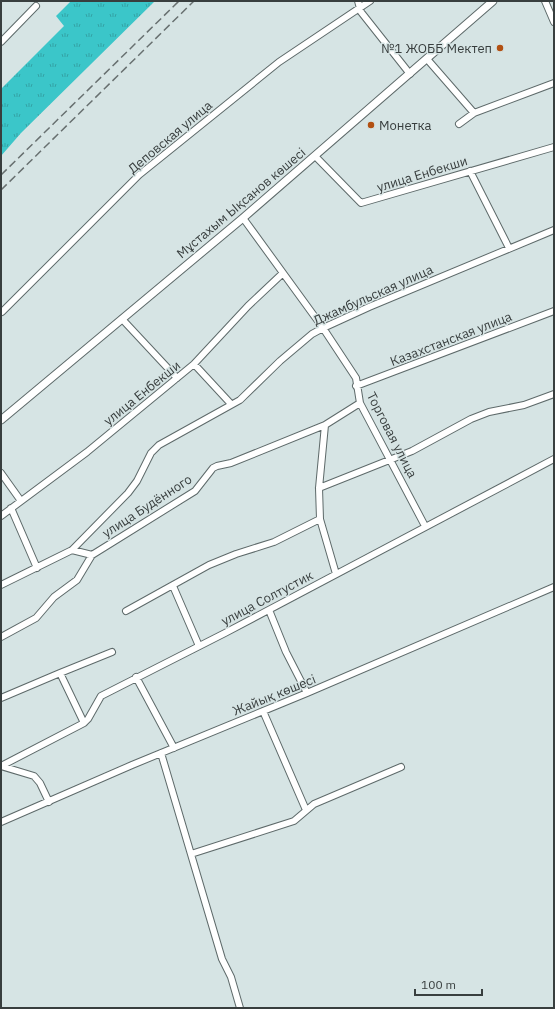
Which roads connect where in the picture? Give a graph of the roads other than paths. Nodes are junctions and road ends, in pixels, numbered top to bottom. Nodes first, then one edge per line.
1 (370, 1) edge
2 (493, 1) edge
3 (546, 1) edge
4 (359, 4) edge
5 (36, 6) dead end
6 (554, 22) edge
7 (1, 42) edge
8 (427, 59) junction
9 (410, 74) junction
10 (554, 83) edge
11 (474, 113) junction
12 (459, 124) dead end
13 (554, 147) edge
14 (315, 156) junction
15 (470, 171) junction
16 (243, 218) junction
17 (554, 230) edge
18 (509, 248) junction
19 (283, 273) junction
20 (2, 312) edge
21 (554, 312) edge
22 (122, 319) junction
23 (323, 328) junction
24 (194, 364) junction
25 (177, 378) junction
26 (356, 386) junction
27 (554, 394) edge
28 (360, 403) junction
29 (231, 404) junction
30 (1, 420) edge
31 (325, 425) junction
32 (554, 459) edge
33 (391, 460) junction
34 (1, 473) edge
35 (319, 488) junction
36 (21, 501) junction
37 (11, 508) junction
38 (1, 516) edge
39 (320, 519) junction
40 (425, 526) junction
41 (72, 550) junction
42 (92, 555) junction
43 (37, 568) junction
44 (336, 574) junction
45 (1, 585) edge
46 (173, 586) junction
47 (554, 587) edge
48 (269, 610) junction
49 (126, 611) dead end
50 (1, 637) edge
51 (199, 646) junction
52 (112, 652) dead end
53 (60, 673) junction
54 (136, 677) junction
55 (307, 693) junction
56 (1, 698) edge
57 (262, 711) junction
58 (84, 722) junction
59 (174, 748) junction
60 (161, 753) junction
61 (1, 766) edge
62 (401, 767) dead end
63 (49, 802) junction
64 (306, 810) junction
65 (1, 822) edge
66 (191, 854) junction
67 (240, 1008) edge

1 - 4 street, Деповская улица
2 - 8 main road, Мұстахым Ықсанов көшесі
3 - 6 street
4 - 9 street
4 - 20 street, Деповская улица
5 - 7 street
8 - 9 main road, Мұстахым Ықсанов көшесі
8 - 11 street
9 - 14 main road, Мұстахым Ықсанов көшесі
10 - 11 street
11 - 12 street
13 - 15 street, улица Енбекши
14 - 15 street, улица Енбекши
14 - 16 main road, Мұстахым Ықсанов көшесі
15 - 18 street
16 - 19 street, Торговая улица
16 - 22 main road, Мұстахым Ықсанов көшесі
17 - 18 street, Джамбульская улица
18 - 23 street, Джамбульская улица
19 - 23 street, Торговая улица
19 - 24 street, улица Енбекши
21 - 26 street, Казахстанская улица
22 - 25 street
22 - 30 main road, Мұстахым Ықсанов көшесі
23 - 26 street, Торговая улица
23 - 29 street, Джамбульская улица
24 - 25 street, улица Енбекши
24 - 29 street
25 - 36 street, улица Енбекши
26 - 28 street, Торговая улица
27 - 33 street
28 - 31 street, улица Будённого
28 - 33 street, Торговая улица
29 - 41 street, Джамбульская улица
31 - 35 street
31 - 42 street, улица Будённого
32 - 40 street, улица Солтустик
33 - 35 street
33 - 40 street, Торговая улица
34 - 36 street
35 - 39 street
36 - 37 street, улица Енбекши
37 - 38 street, улица Енбекши
37 - 43 street
39 - 44 street
39 - 46 street
40 - 44 street, улица Солтустик
41 - 42 street
41 - 43 street, Джамбульская улица
42 - 50 street, улица Будённого
43 - 45 street, Джамбульская улица
44 - 48 street, улица Солтустик
46 - 49 street
46 - 51 street
47 - 55 street, Жайық көшесі
48 - 51 street, улица Солтустик
48 - 55 street
51 - 54 street, улица Солтустик
52 - 53 street
53 - 56 street
53 - 58 street
54 - 58 street, улица Солтустик
54 - 59 street
55 - 57 street, Жайық көшесі
57 - 59 street, Жайық көшесі
57 - 64 street
58 - 61 street, улица Солтустик
59 - 60 street, Жайық көшесі
60 - 63 street, Жайық көшесі
60 - 66 street
61 - 63 street
62 - 64 street
63 - 65 street, Жайық көшесі
64 - 66 street
66 - 67 street

